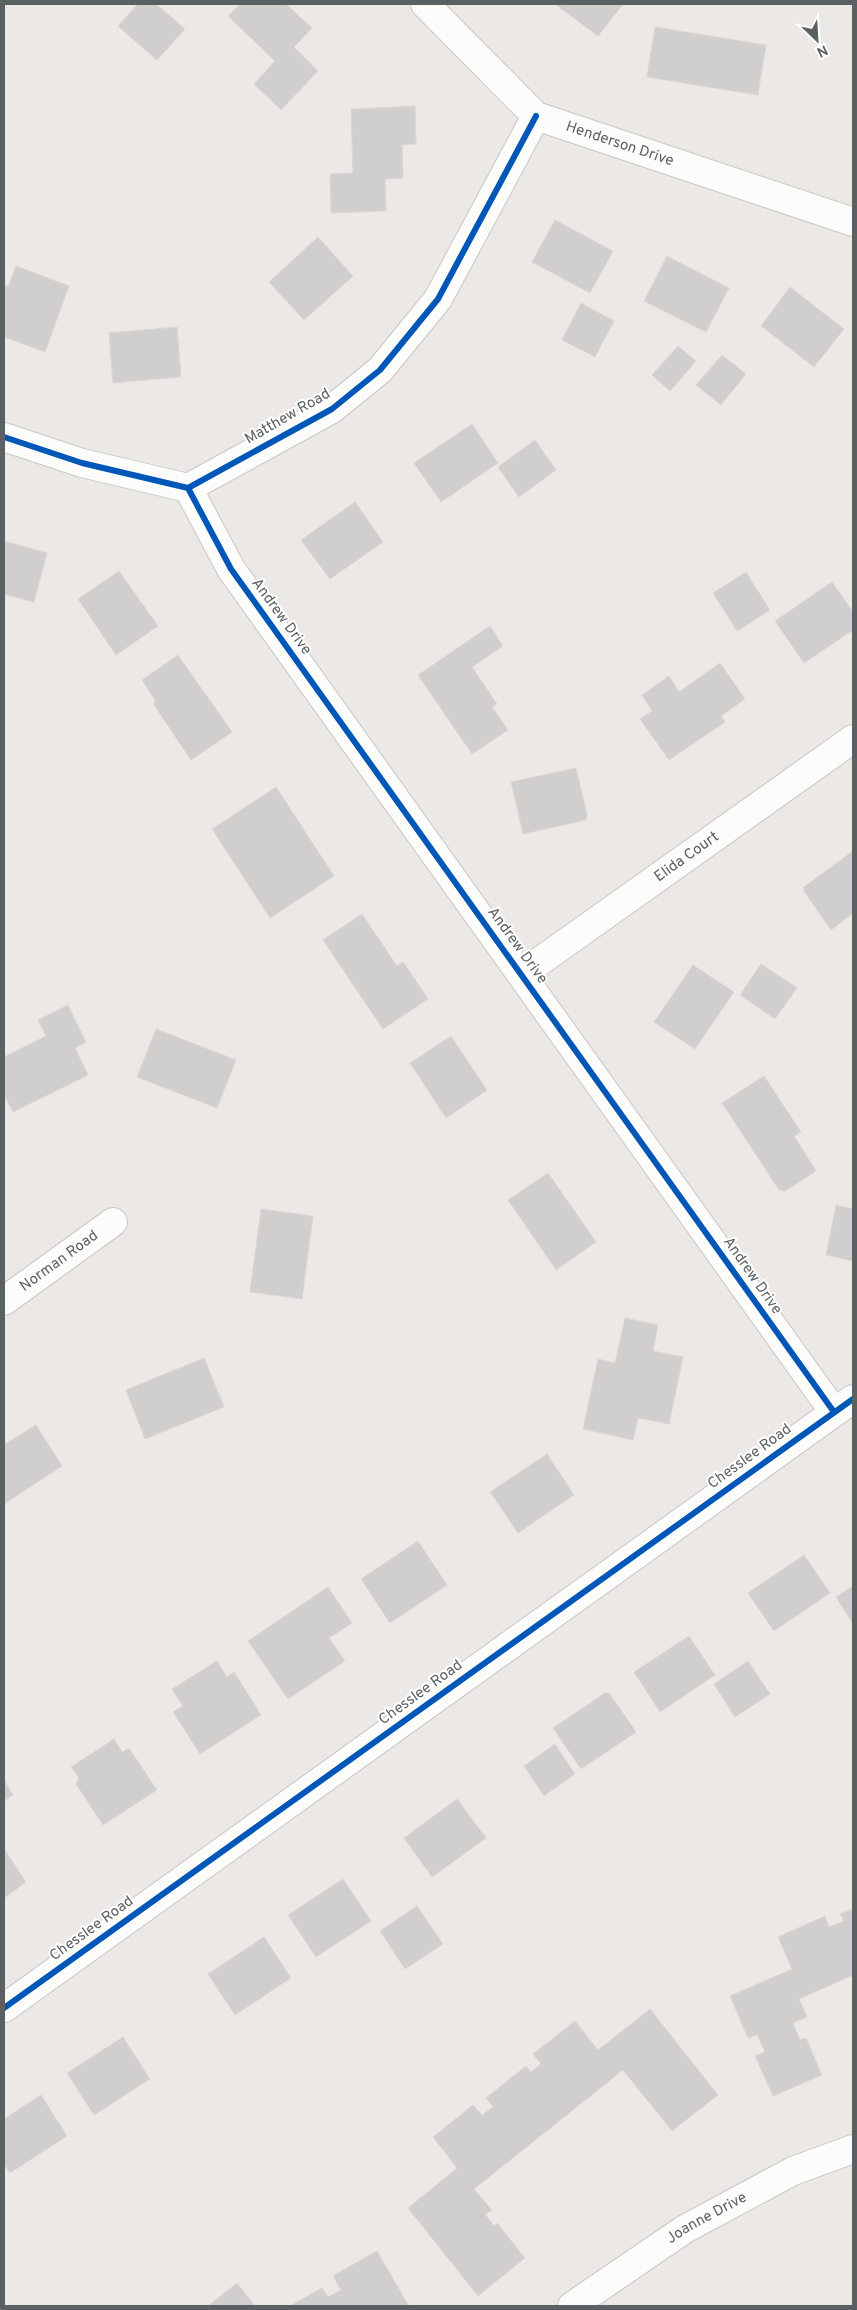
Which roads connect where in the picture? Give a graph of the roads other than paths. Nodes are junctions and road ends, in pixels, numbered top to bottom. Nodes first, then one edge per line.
1 (425, 4) edge
2 (536, 116) junction
3 (853, 222) edge
4 (4, 437) edge
5 (188, 488) junction
6 (853, 739) edge
7 (522, 974) junction
8 (113, 1222) dead end
9 (4, 1301) edge
10 (844, 1406) edge
11 (4, 2008) edge
12 (853, 2149) edge
13 (572, 2306) edge

1 - 2 street, Henderson Drive
2 - 3 street, Henderson Drive
2 - 5 street, Matthew Road
4 - 5 street
5 - 7 street, Andrew Drive
6 - 7 street, Elida Court
7 - 10 street, Andrew Drive
8 - 9 street, Norman Road
10 - 11 street, Chesslee Road
12 - 13 street, Joanne Drive

